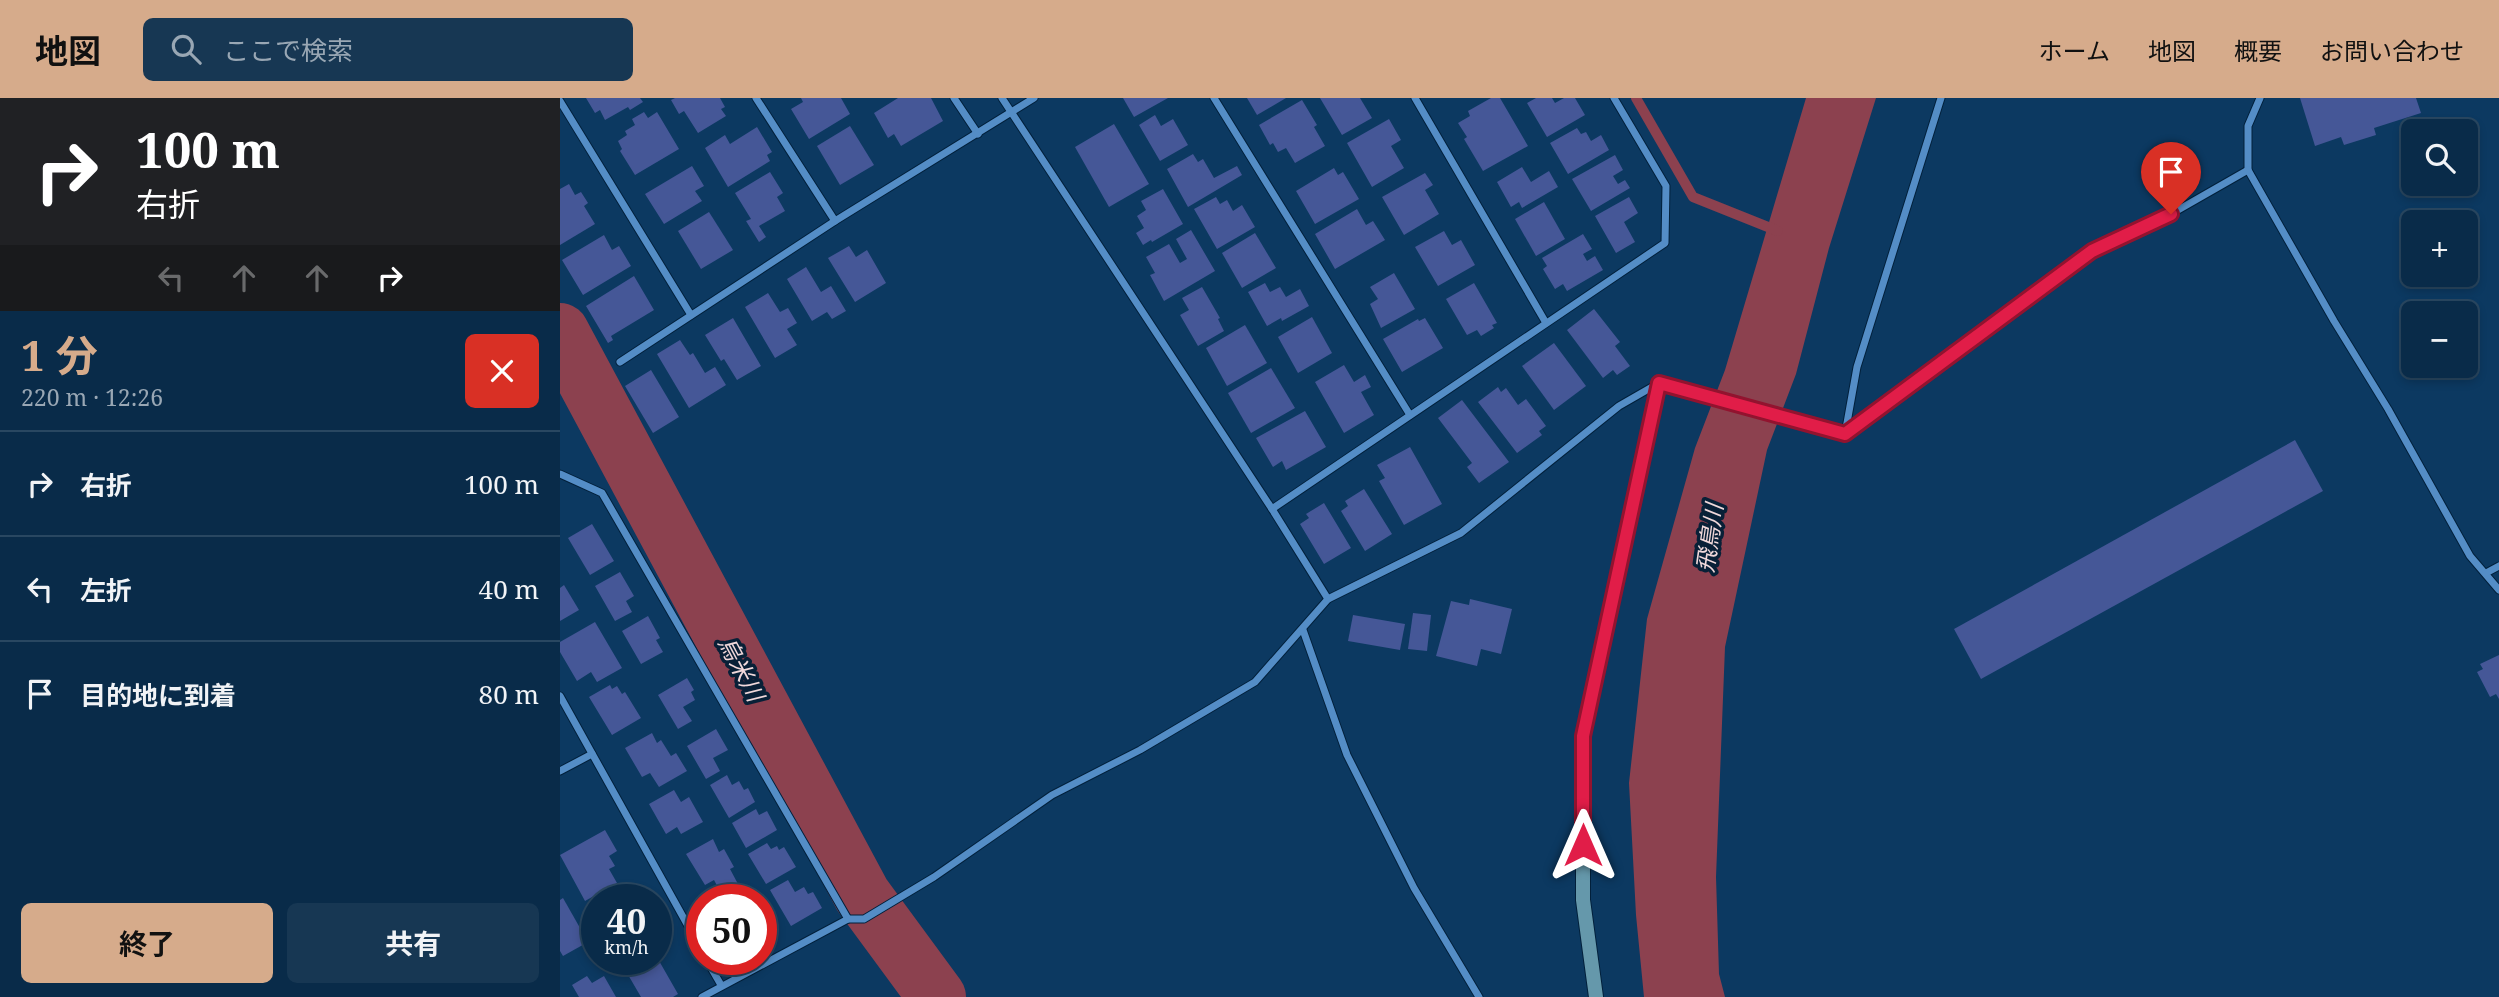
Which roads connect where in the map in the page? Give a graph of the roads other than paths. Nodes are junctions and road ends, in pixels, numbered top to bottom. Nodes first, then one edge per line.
1 (757, 98) edge
2 (954, 98) edge
3 (1002, 98) edge
4 (1034, 98) edge
5 (1213, 98) edge
6 (1416, 98) edge
7 (1614, 98) edge
8 (1941, 98) edge
9 (2260, 98) edge
10 (560, 101) edge
11 (1012, 112) junction
12 (978, 134) junction
13 (2248, 170) junction
14 (835, 221) junction
15 (691, 315) junction
16 (1546, 323) junction
17 (620, 362) dead end
18 (1665, 384) junction
19 (1410, 415) junction
20 (1845, 434) junction
21 (560, 474) edge
22 (1272, 509) junction
23 (2499, 566) edge
24 (2486, 573) junction
25 (2499, 590) edge
26 (1328, 599) junction
27 (1303, 629) junction
28 (560, 696) edge
29 (593, 754) junction
30 (560, 771) edge
31 (848, 919) junction
32 (686, 922) edge
33 (715, 975) edge
34 (720, 985) junction
35 (702, 997) edge
36 (1479, 997) edge
37 (1596, 997) edge

1 - 14 street
2 - 12 street
3 - 11 street
4 - 11 street
5 - 19 street
6 - 16 street
7 - 16 street
8 - 20 street
9 - 13 street
10 - 15 street
11 - 12 street
11 - 22 street
12 - 14 street
13 - 20 street
13 - 24 street
14 - 15 street
15 - 17 street
16 - 19 street
18 - 20 street
18 - 26 street
18 - 37 main road
19 - 22 street
21 - 31 street
22 - 26 street
23 - 24 street
24 - 25 street
26 - 27 street
27 - 31 street
27 - 36 street
28 - 29 street
29 - 30 street
29 - 32 street
31 - 34 street
33 - 34 street
34 - 35 street

